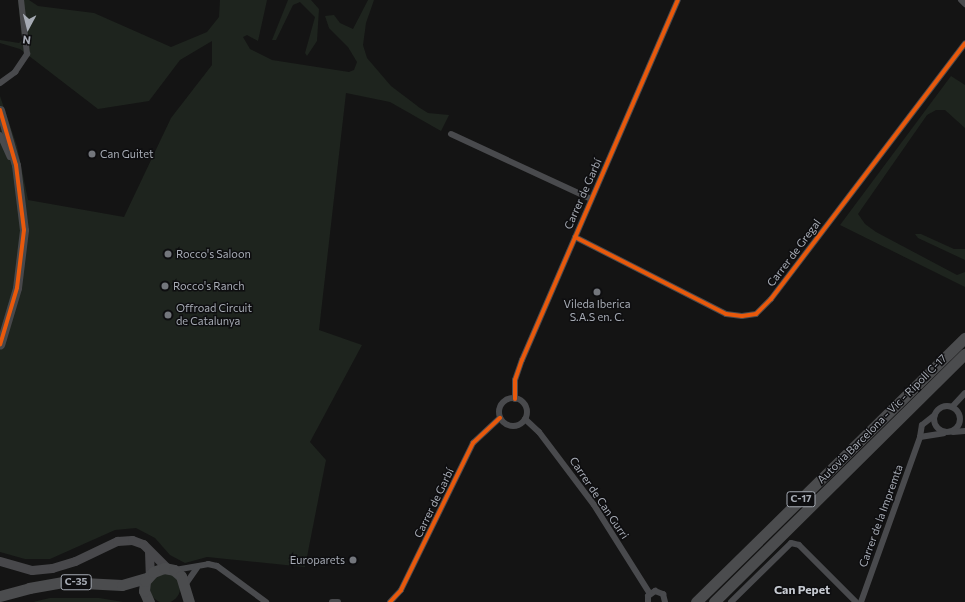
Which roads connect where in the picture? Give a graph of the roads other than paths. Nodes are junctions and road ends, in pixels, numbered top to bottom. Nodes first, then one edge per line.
1 (21, 0) edge
2 (678, 0) edge
3 (960, 0) edge
4 (965, 4) edge
5 (965, 43) edge
6 (0, 83) edge
7 (0, 110) edge
8 (451, 134) dead end
9 (0, 135) edge
10 (16, 165) junction
11 (591, 199) junction
12 (575, 237) junction
13 (965, 338) edge
14 (0, 345) edge
15 (965, 354) edge
16 (965, 393) edge
17 (515, 399) junction
18 (952, 407) junction
19 (935, 415) junction
20 (500, 418) junction
21 (525, 419) junction
22 (965, 431) edge
23 (949, 432) junction
24 (920, 438) junction
25 (150, 551) junction
26 (0, 561) edge
27 (197, 568) junction
28 (171, 570) junction
29 (148, 576) junction
30 (109, 585) junction
31 (650, 594) junction
32 (185, 595) edge
33 (0, 596) edge
34 (148, 601) edge
35 (266, 602) edge
36 (332, 602) edge
37 (338, 602) edge
38 (390, 602) edge
39 (648, 602) edge
40 (665, 602) edge
41 (696, 602) edge
42 (714, 602) edge
43 (731, 602) edge
44 (856, 602) edge
45 (861, 602) edge

1 - 6 street
2 - 11 street, Carrer de Garbí
3 - 4 street
5 - 12 street, Carrer de Gregal
7 - 10 street
8 - 11 street
9 - 10 street
10 - 14 street
11 - 12 street, Carrer de Garbí
12 - 17 street, Carrer de Garbí
13 - 41 highway, Autovia Barcelona - Vic - Ripoll C-17 / C-17
15 - 42 highway, Autovia Barcelona - Vic - Ripoll C-17 / C-17
16 - 18 street
17 - 20 street
17 - 21 street
18 - 19 street
18 - 23 street
19 - 23 street
19 - 24 street, Carrer de la Impremta
20 - 21 street
20 - 38 street, Carrer de Garbí
21 - 31 street, Carrer de Can Gurri
22 - 23 street
23 - 24 street
24 - 45 street, Carrer de la Impremta
25 - 26 street
25 - 28 street
25 - 29 street
27 - 28 street
27 - 32 street
27 - 35 street
28 - 29 highway, C-35
28 - 32 highway
29 - 30 highway, C-35
29 - 34 highway, C-35
30 - 33 highway, C-35
30 - 34 highway, C-35
31 - 39 street
31 - 40 street
36 - 37 street
43 - 44 street

